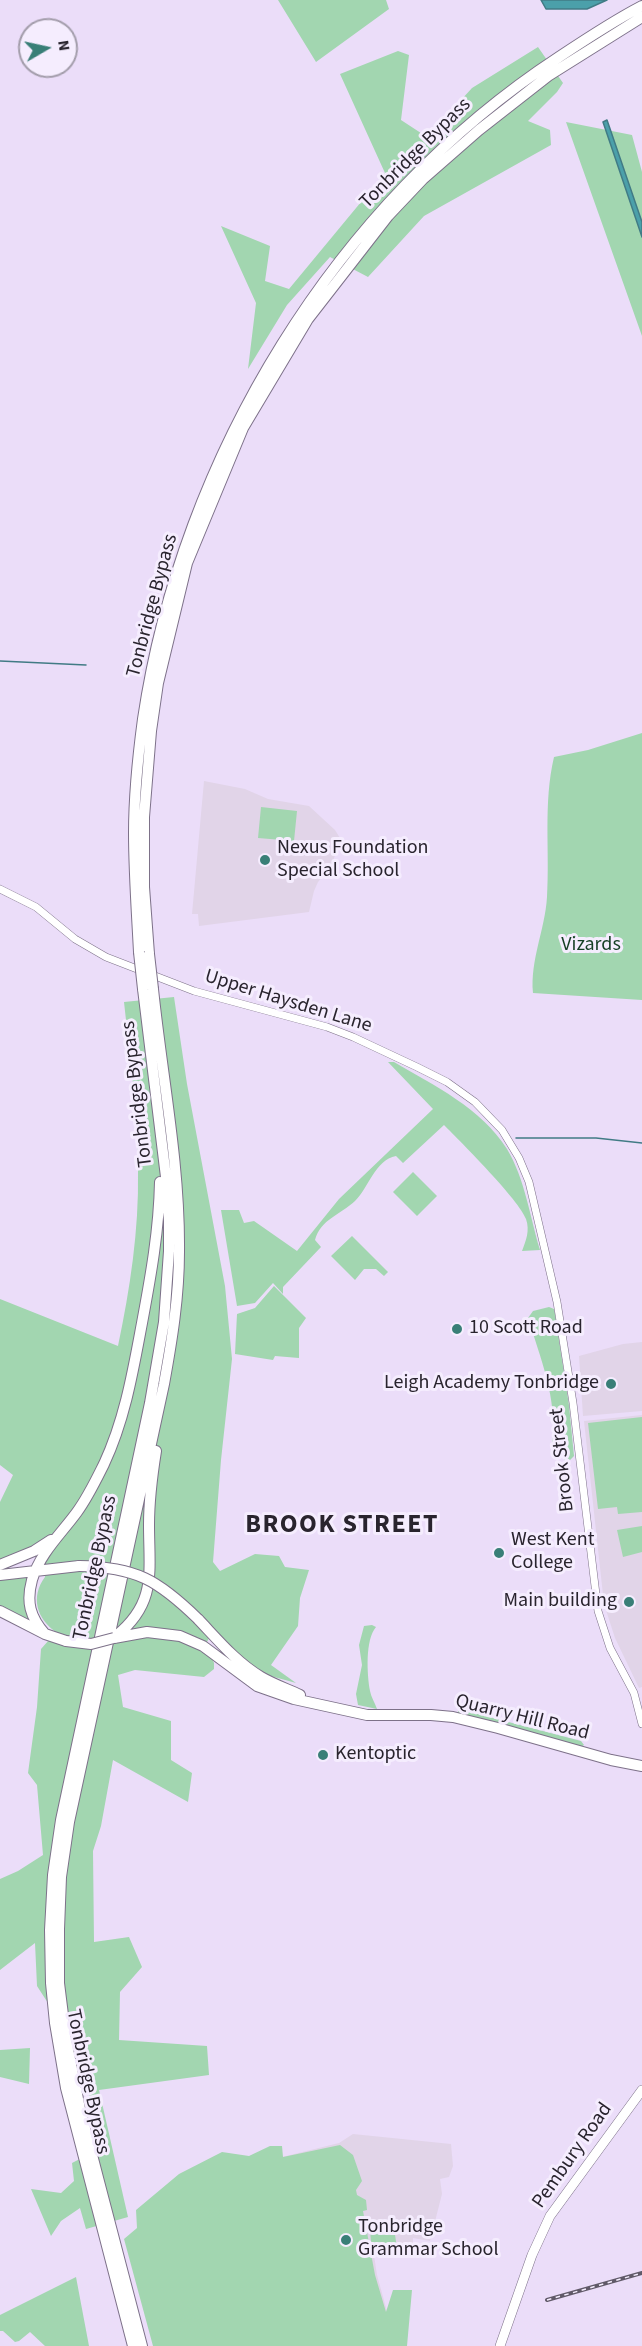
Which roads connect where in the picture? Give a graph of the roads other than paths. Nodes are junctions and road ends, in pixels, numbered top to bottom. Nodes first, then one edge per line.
1 (642, 6) edge
2 (642, 17) edge
3 (545, 72) junction
4 (0, 888) edge
5 (148, 989) junction
6 (156, 1095) junction
7 (547, 1257) joint
8 (164, 1384) junction
9 (62, 1531) junction
10 (0, 1565) edge
11 (36, 1570) junction
12 (50, 1570) junction
13 (0, 1575) edge
14 (29, 1598) junction
15 (0, 1611) edge
16 (127, 1631) junction
17 (45, 1634) junction
18 (322, 1704) junction
19 (642, 1724) edge
20 (642, 1766) edge
21 (642, 2090) edge
22 (106, 2242) junction
23 (126, 2346) edge
24 (133, 2346) edge
25 (142, 2346) edge
26 (500, 2346) edge

1 - 3 highway, Tonbridge Bypass
2 - 3 highway, Tonbridge Bypass
3 - 5 highway, Tonbridge Bypass, bridge
4 - 7 street, Upper Haysden Lane
5 - 6 highway, Tonbridge Bypass
5 - 8 highway, Tonbridge Bypass
6 - 9 highway
6 - 22 highway, Tonbridge Bypass
7 - 19 street, Brook Street
8 - 16 highway
8 - 25 highway, Tonbridge Bypass
9 - 10 highway
9 - 11 highway
11 - 12 highway, Quarry Hill Road
11 - 13 highway, Quarry Hill Road
11 - 14 highway
12 - 14 highway
12 - 18 highway, Quarry Hill Road, bridge
14 - 17 highway
15 - 17 highway
16 - 17 highway, bridge
16 - 18 highway, Quarry Hill Road
18 - 20 highway, Quarry Hill Road
21 - 26 main road, Pembury Road
22 - 23 highway
22 - 24 highway, Tonbridge Bypass

